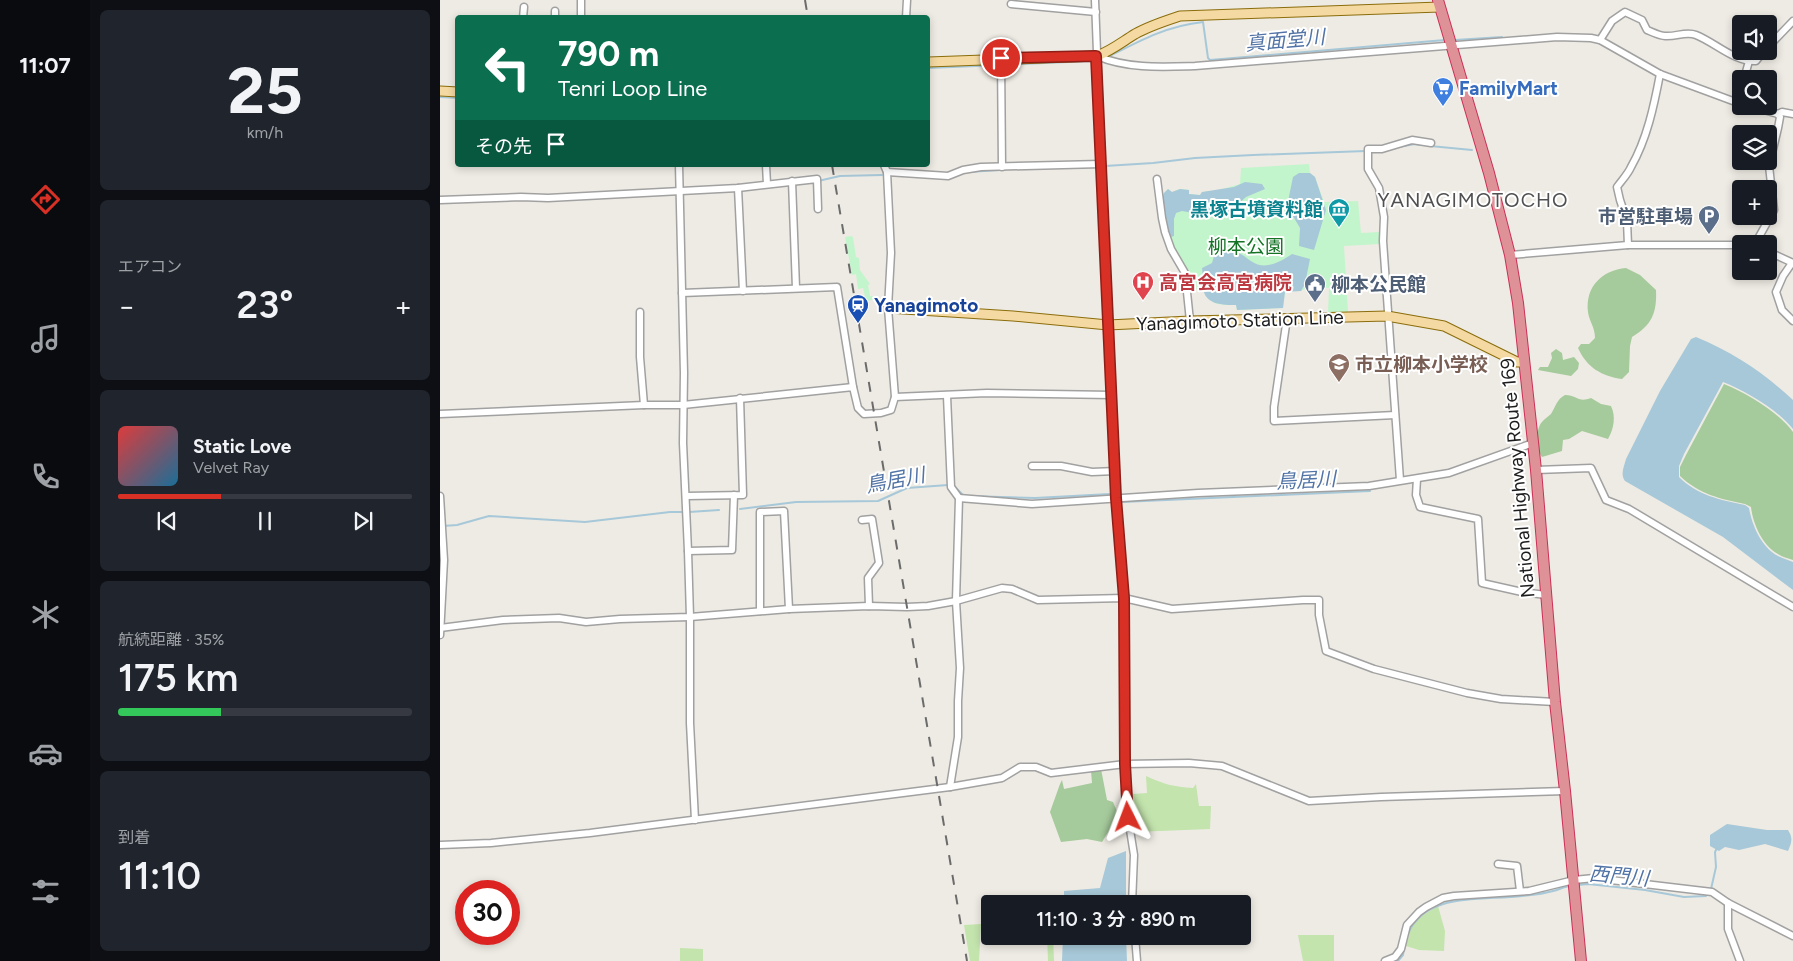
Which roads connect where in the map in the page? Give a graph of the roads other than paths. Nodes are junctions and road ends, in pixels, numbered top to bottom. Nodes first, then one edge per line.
1 (581, 0) edge
2 (907, 0) edge
3 (1095, 0) edge
4 (1439, 3) edge
5 (1010, 4) dead end
6 (524, 7) dead end
7 (1096, 12) junction
8 (523, 15) edge
9 (581, 15) edge
10 (906, 15) edge
11 (1793, 21) edge
12 (1777, 38) edge
13 (1450, 40) junction
14 (1600, 40) junction
15 (1096, 56) junction
16 (1001, 58) junction
17 (1757, 60) edge
18 (1749, 61) junction
19 (930, 62) edge
20 (1746, 70) edge
21 (1660, 74) junction
22 (440, 91) edge
23 (455, 92) edge
24 (1732, 101) edge
25 (1778, 114) joint
26 (1793, 114) edge
27 (1431, 143) dead end
28 (1101, 164) junction
29 (679, 167) edge
30 (766, 167) edge
31 (885, 167) edge
32 (1002, 167) junction
33 (887, 172) junction
34 (1157, 179) dead end
35 (792, 181) junction
36 (767, 184) junction
37 (738, 188) junction
38 (680, 190) junction
39 (440, 200) edge
40 (818, 209) dead end
41 (1760, 235) edge
42 (1628, 245) junction
43 (1732, 245) edge
44 (1510, 256) junction
45 (1777, 256) edge
46 (1793, 263) edge
47 (796, 288) junction
48 (743, 291) junction
49 (682, 293) junction
50 (888, 308) junction
51 (640, 312) dead end
52 (1387, 316) junction
53 (1287, 318) junction
54 (1190, 320) junction
55 (1793, 321) edge
56 (1108, 325) junction
57 (1524, 362) junction
58 (853, 387) junction
59 (1112, 395) junction
60 (947, 396) junction
61 (894, 397) junction
62 (740, 398) junction
63 (644, 405) junction
64 (683, 405) junction
65 (440, 414) edge
66 (1395, 415) junction
67 (1533, 443) junction
68 (1032, 466) dead end
69 (1116, 470) junction
70 (1536, 470) junction
71 (1417, 479) junction
72 (1400, 480) junction
73 (734, 495) junction
74 (440, 496) edge
75 (687, 496) junction
76 (959, 498) junction
77 (1116, 498) junction
78 (862, 520) dead end
79 (688, 551) junction
80 (1546, 595) junction
81 (1124, 598) junction
82 (956, 601) junction
83 (869, 606) junction
84 (1793, 607) edge
85 (789, 609) junction
86 (760, 612) junction
87 (690, 617) junction
88 (440, 628) edge
89 (440, 635) edge
90 (1555, 702) junction
91 (1125, 764) junction
92 (950, 787) junction
93 (1565, 791) junction
94 (694, 820) junction
95 (440, 845) edge
96 (1498, 864) dead end
97 (1574, 880) junction
98 (1520, 891) junction
99 (1132, 895) edge
100 (1728, 903) junction
101 (1793, 936) edge
102 (1136, 945) edge
103 (1137, 961) edge
104 (1385, 961) edge
105 (1580, 961) edge
106 (1740, 961) edge

1 - 9 street
2 - 10 street
3 - 7 street
4 - 13 highway, National Highway Route 169
4 - 15 main road
5 - 7 street
6 - 8 street
7 - 15 street
11 - 12 street
13 - 14 street
13 - 15 street
13 - 44 highway, National Highway Route 169
14 - 18 street
14 - 21 street
15 - 16 main road
15 - 28 street
16 - 19 main road
16 - 32 street
17 - 18 street
18 - 20 street
21 - 24 street
21 - 42 street
22 - 23 main road
25 - 26 street
25 - 41 street
27 - 52 street
28 - 32 street
28 - 56 street
29 - 38 street
30 - 36 street
31 - 33 street
32 - 33 street
33 - 50 street
34 - 54 street
35 - 36 street
35 - 40 street
35 - 47 street
36 - 37 street
37 - 38 street
37 - 48 street
38 - 39 street
38 - 49 street
42 - 43 street
42 - 44 street
44 - 57 highway, National Highway Route 169
45 - 46 street
46 - 55 street
47 - 48 street
47 - 58 street
48 - 49 street
49 - 64 street
50 - 56 main road, Yanagimoto Station Line
50 - 61 street
51 - 63 street
52 - 53 main road, Yanagimoto Station Line
52 - 57 main road, Yanagimoto Station Line
52 - 66 street
53 - 54 main road, Yanagimoto Station Line
53 - 66 street
54 - 56 main road, Yanagimoto Station Line
56 - 59 street
57 - 67 highway, National Highway Route 169
58 - 61 street
58 - 62 street
59 - 60 street
59 - 69 street
60 - 61 street
60 - 76 street
62 - 64 street
62 - 73 street
63 - 64 street
63 - 65 street
64 - 75 street
66 - 72 street
67 - 70 highway, National Highway Route 169
67 - 71 street
68 - 69 street
69 - 77 street
70 - 80 highway, National Highway Route 169
70 - 84 street
71 - 72 street
71 - 80 street
72 - 77 street
73 - 75 street
73 - 79 street
74 - 88 street
75 - 79 street
76 - 77 street
76 - 82 street
77 - 81 street
78 - 83 street
79 - 87 street
80 - 90 highway, National Highway Route 169
81 - 82 street
81 - 90 street
81 - 91 street
82 - 83 street
82 - 92 street
83 - 85 street
85 - 86 street
85 - 86 street
86 - 87 street
87 - 88 street
87 - 94 street
88 - 89 street
90 - 93 highway, National Highway Route 169
91 - 92 street
91 - 93 street
91 - 99 street
92 - 94 street
93 - 97 highway, National Highway Route 169
94 - 95 street
96 - 98 street
97 - 98 street
97 - 100 street
97 - 105 highway, National Highway Route 169
98 - 104 street
100 - 101 street
100 - 106 street
102 - 103 street

